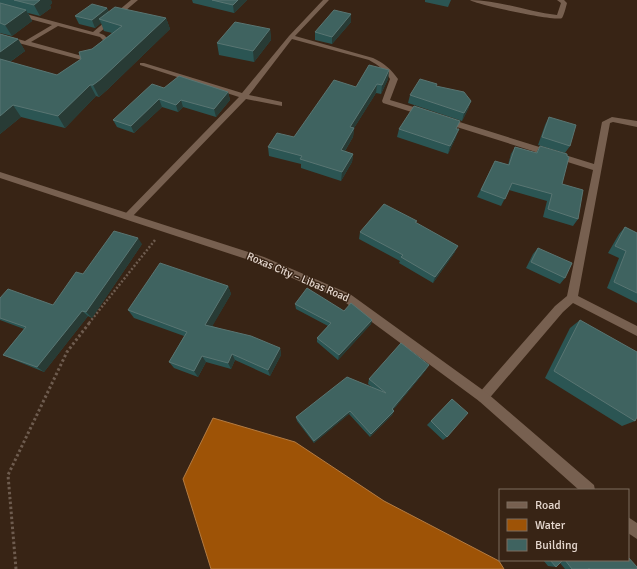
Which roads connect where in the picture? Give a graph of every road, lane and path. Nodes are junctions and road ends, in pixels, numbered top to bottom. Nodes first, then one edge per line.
1 (135, 0) edge
2 (326, 0) edge
3 (473, 0) edge
4 (560, 0) edge
5 (0, 9) edge
6 (57, 24) junction
7 (94, 34) junction
8 (0, 36) edge
9 (291, 37) junction
10 (26, 43) junction
11 (142, 64) dead end
12 (244, 96) junction
13 (279, 104) dead end
14 (637, 124) edge
15 (596, 168) junction
16 (0, 175) edge
17 (128, 216) junction
18 (164, 228) junction
19 (572, 298) junction
20 (637, 331) edge
21 (483, 397) junction
22 (588, 489) edge
23 (629, 525) edge
24 (637, 532) edge
25 (16, 569) edge

1 - 7 street
2 - 9 street
3 - 4 street
5 - 6 street
6 - 7 street
6 - 10 street
7 - 10 street
8 - 10 street
9 - 12 street
9 - 15 street
11 - 12 street
12 - 13 street
12 - 17 street
14 - 15 street
15 - 19 street
16 - 17 street, Roxas City – Libas Road
17 - 18 street, Roxas City – Libas Road
18 - 21 street, Roxas City – Libas Road
18 - 25 path
19 - 20 street
19 - 21 street
21 - 22 street, Roxas City – Libas Road
23 - 24 street

